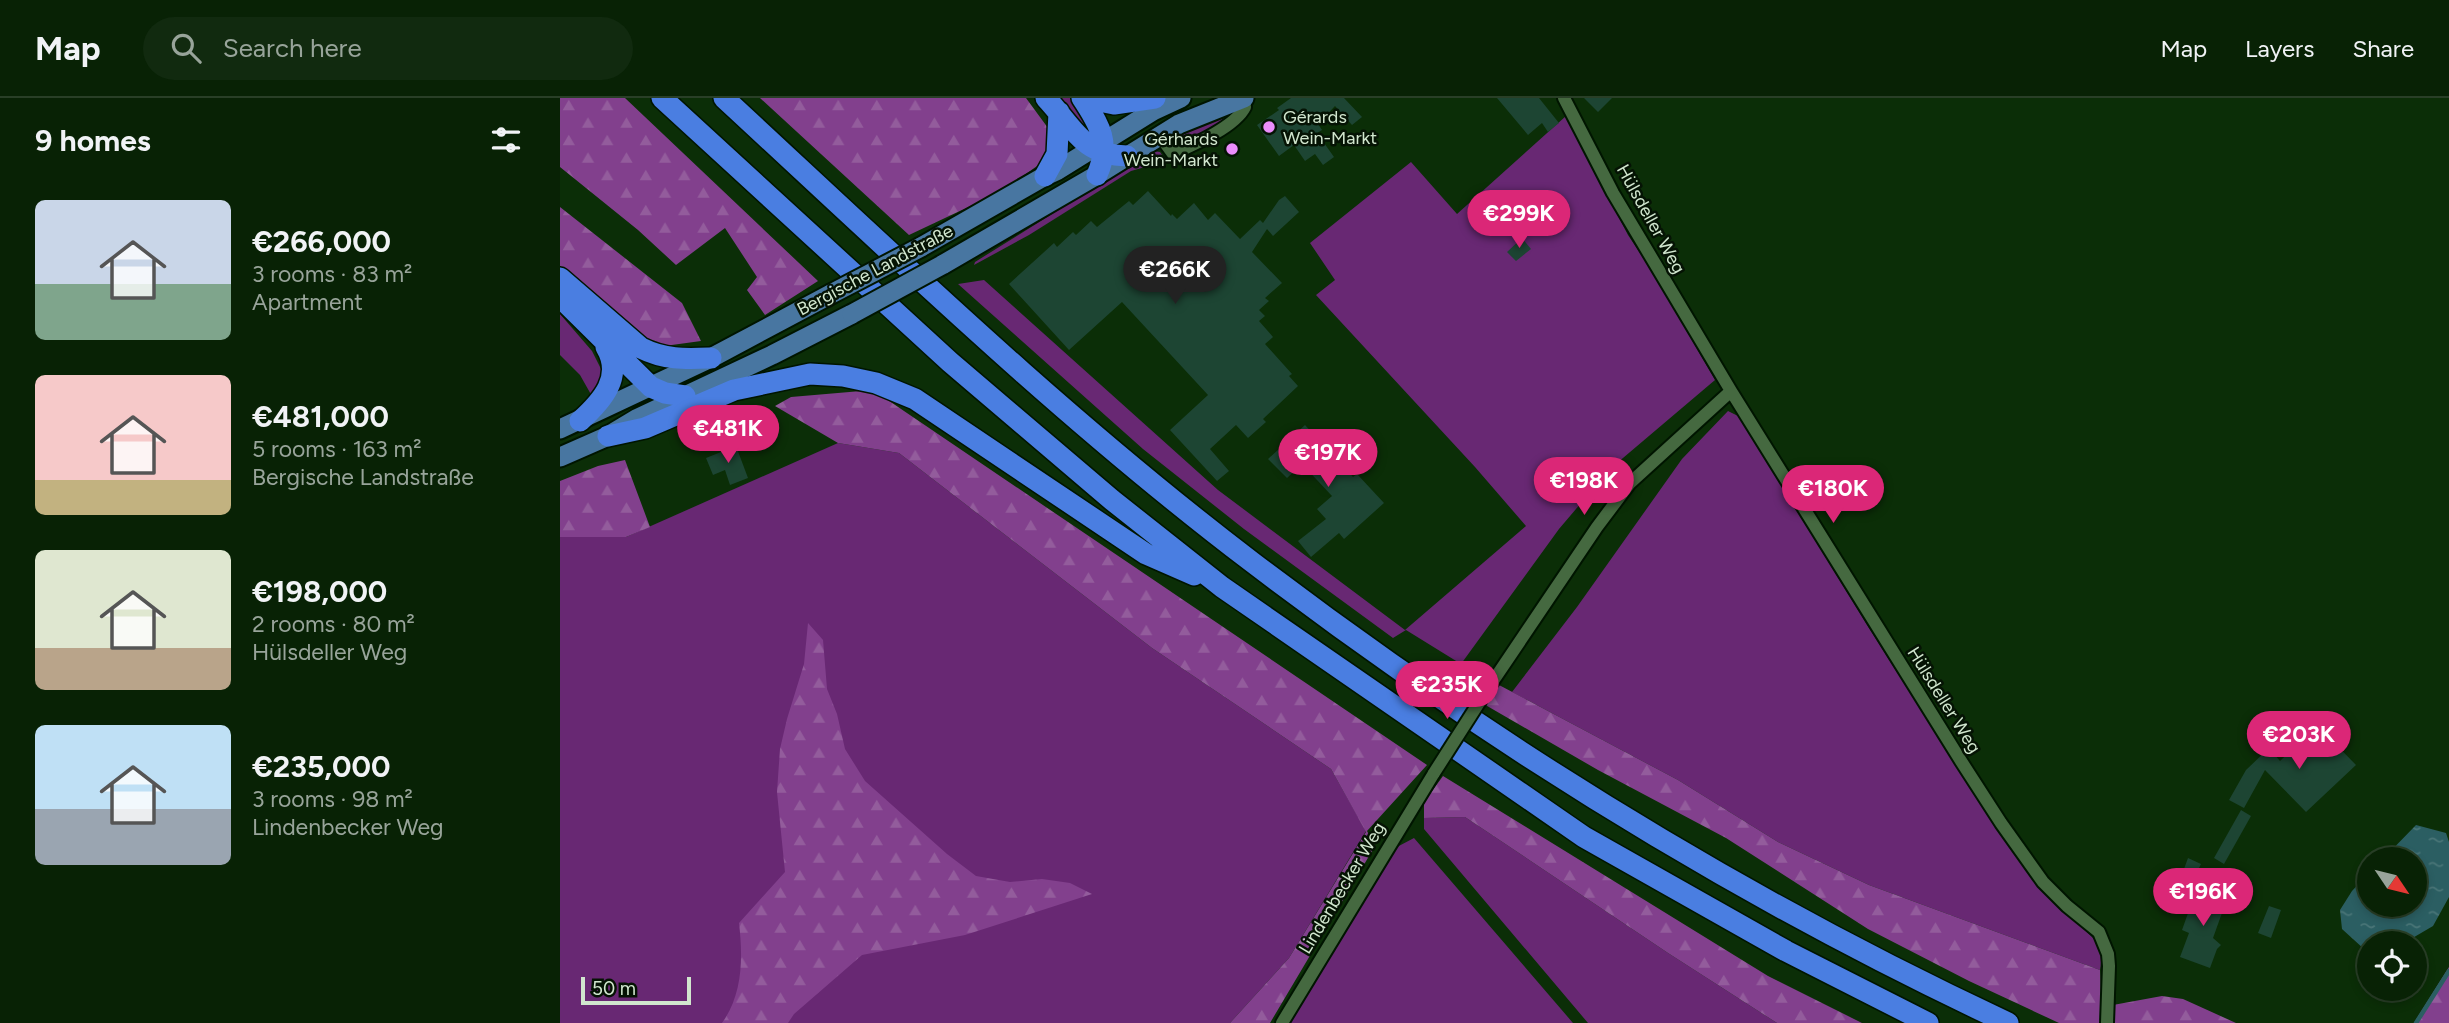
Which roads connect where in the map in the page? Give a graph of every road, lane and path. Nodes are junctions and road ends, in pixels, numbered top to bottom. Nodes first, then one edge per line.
1 (724, 98) edge
2 (1083, 98) edge
3 (1156, 98) edge
4 (1182, 98) edge
5 (1243, 98) edge
6 (1564, 98) edge
7 (666, 103) edge
8 (1053, 105) edge
9 (1160, 135) junction
10 (1100, 148) junction
11 (1127, 156) junction
12 (1097, 175) junction
13 (1045, 176) junction
14 (560, 278) edge
15 (560, 297) edge
16 (601, 339) junction
17 (711, 358) junction
18 (650, 387) junction
19 (1731, 391) junction
20 (685, 396) junction
21 (580, 421) junction
22 (560, 429) edge
23 (608, 436) junction
24 (560, 457) edge
25 (1222, 587) junction
26 (1282, 1023) edge
27 (1928, 1023) edge
28 (2008, 1023) edge
29 (2107, 1023) edge

1 - 28 highway
2 - 3 highway
2 - 10 highway
4 - 9 main road
4 - 10 main road, Bergische Landstraße
5 - 9 main road, Bergische Landstraße
6 - 19 street, Hülsdeller Weg
7 - 25 highway
8 - 10 highway
8 - 13 highway
9 - 11 main road, Bergische Landstraße
10 - 11 highway
10 - 12 highway
10 - 13 main road, Bergische Landstraße
11 - 12 main road, Bergische Landstraße
12 - 20 main road, Bergische Landstraße, bridge
13 - 17 main road, Bergische Landstraße, bridge
14 - 17 highway
15 - 16 highway
16 - 18 highway
16 - 21 highway
17 - 18 main road, Bergische Landstraße
18 - 20 highway
18 - 21 main road, Bergische Landstraße
19 - 26 street, Lindenbecker Weg, bridge
19 - 29 street, Hülsdeller Weg
20 - 23 main road, Bergische Landstraße
21 - 22 main road, Bergische Landstraße
23 - 24 main road, Bergische Landstraße
23 - 25 highway
25 - 27 highway

